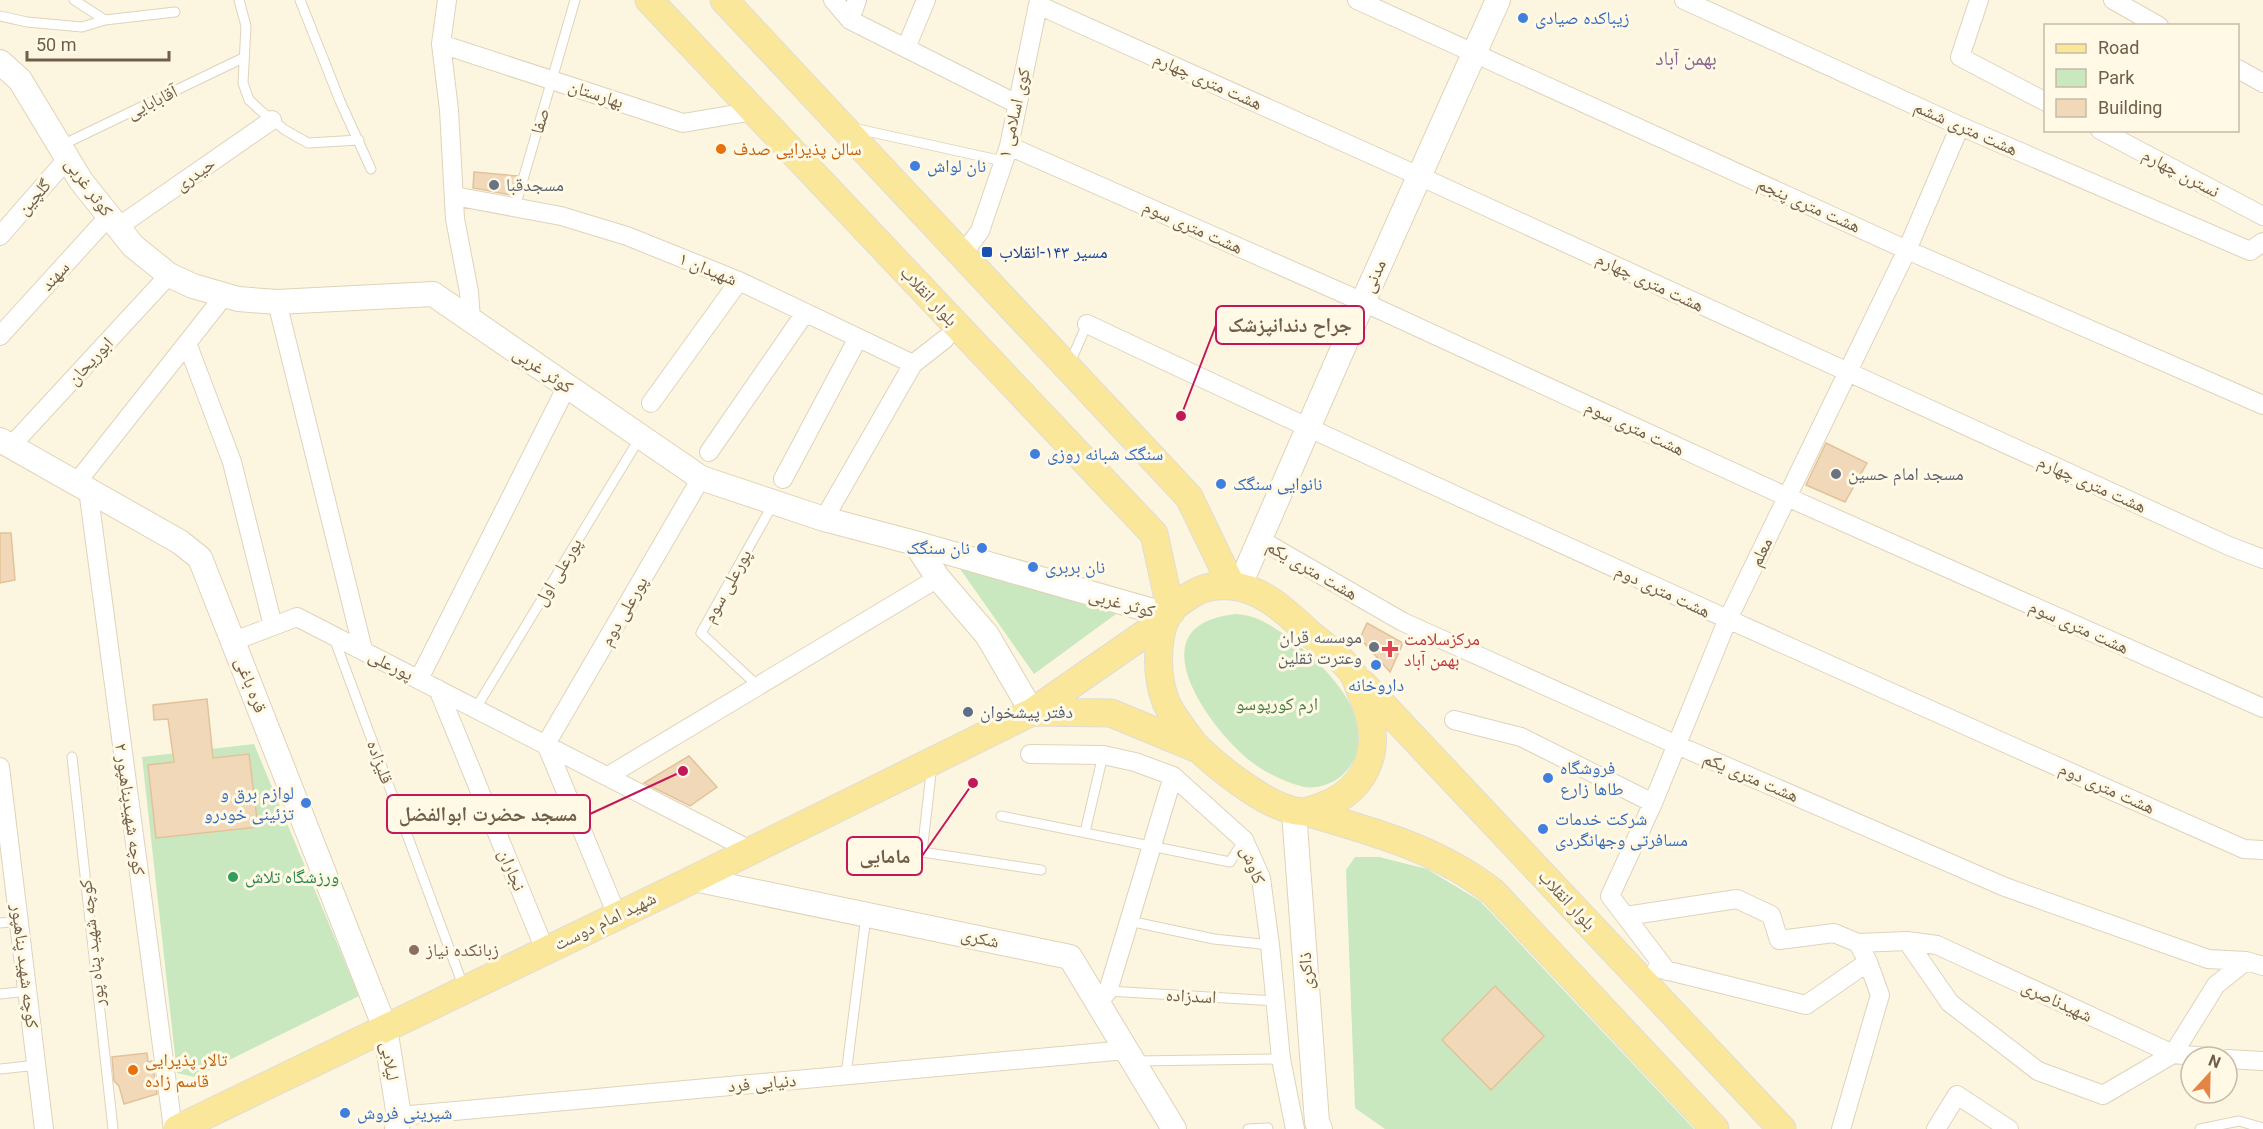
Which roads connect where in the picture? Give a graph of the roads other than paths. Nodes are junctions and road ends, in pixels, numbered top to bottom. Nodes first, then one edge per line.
1 (74, 0) edge
2 (239, 0) edge
3 (300, 0) edge
4 (447, 0) edge
5 (575, 0) edge
6 (649, 0) edge
7 (724, 0) edge
8 (833, 0) edge
9 (858, 0) edge
10 (926, 0) edge
11 (1357, 0) edge
12 (1498, 0) edge
13 (1684, 0) edge
14 (1979, 0) edge
15 (2113, 0) edge
16 (1039, 3) edge
17 (175, 12) dead end
18 (0, 16) edge
19 (105, 20) junction
20 (850, 20) junction
21 (2155, 24) edge
22 (441, 44) junction
23 (906, 48) junction
24 (1474, 53) junction
25 (243, 58) junction
26 (0, 62) edge
27 (2239, 70) edge
28 (552, 80) junction
29 (2263, 82) edge
30 (2044, 101) edge
31 (1017, 104) junction
32 (754, 111) junction
33 (272, 120) junction
34 (842, 126) junction
35 (1960, 126) junction
36 (2104, 132) edge
37 (359, 140) junction
38 (64, 153) junction
39 (1006, 153) junction
40 (371, 169) dead end
41 (1419, 176) junction
42 (454, 196) junction
43 (515, 207) junction
44 (2263, 216) edge
45 (113, 221) junction
46 (0, 236) edge
47 (2256, 247) edge
48 (1907, 250) junction
49 (963, 254) junction
50 (169, 275) junction
51 (739, 281) junction
52 (224, 296) junction
53 (277, 302) junction
54 (1363, 302) junction
55 (805, 313) junction
56 (471, 320) junction
57 (1087, 324) joint
58 (0, 336) edge
59 (858, 338) junction
60 (945, 339) dead end
61 (187, 343) junction
62 (913, 364) junction
63 (1068, 366) junction
64 (1847, 373) junction
65 (567, 386) junction
66 (651, 403) dead end
67 (2263, 405) edge
68 (1307, 428) junction
69 (640, 436) junction
70 (5, 443) edge
71 (709, 452) dead end
72 (701, 478) junction
73 (783, 479) dead end
74 (82, 485) junction
75 (1787, 498) junction
76 (774, 504) junction
77 (824, 519) junction
78 (1258, 539) junction
79 (915, 543) junction
80 (2263, 559) edge
81 (938, 578) junction
82 (1236, 586) junction
83 (1168, 615) junction
84 (1727, 621) junction
85 (273, 626) junction
86 (333, 636) junction
87 (234, 641) junction
88 (363, 650) junction
89 (1352, 672) junction
90 (419, 679) junction
91 (758, 686) junction
92 (438, 689) junction
93 (476, 708) junction
94 (2263, 708) edge
95 (1032, 712) junction
96 (1454, 720) dead end
97 (546, 744) junction
98 (1677, 745) junction
99 (1198, 748) junction
100 (1030, 754) dead end
101 (1103, 756) junction
102 (72, 757) dead end
103 (933, 760) junction
104 (0, 768) edge
105 (608, 776) junction
106 (1173, 776) junction
107 (1653, 803) junction
108 (2, 811) edge
109 (1300, 812) junction
110 (1001, 816) dead end
111 (1085, 832) junction
112 (1244, 840) junction
113 (4, 842) edge
114 (1153, 846) junction
115 (750, 850) junction
116 (2263, 850) edge
117 (1041, 870) dead end
118 (694, 879) junction
119 (866, 914) junction
120 (617, 915) junction
121 (1626, 916) junction
122 (20, 921) junction
123 (1130, 921) junction
124 (0, 923) edge
125 (1907, 941) junction
126 (1858, 943) junction
127 (1270, 945) junction
128 (545, 951) junction
129 (1623, 960) junction
130 (1868, 962) junction
131 (2254, 964) edge
132 (1667, 971) junction
133 (465, 989) junction
134 (29, 991) junction
135 (0, 994) edge
136 (1103, 998) junction
137 (1275, 1001) junction
138 (385, 1028) junction
139 (2173, 1054) junction
140 (2179, 1055) edge
141 (1130, 1056) junction
142 (1281, 1059) junction
143 (2239, 1060) edge
144 (2263, 1062) edge
145 (38, 1065) junction
146 (0, 1069) edge
147 (846, 1075) junction
148 (398, 1123) edge
149 (1268, 1128) edge
150 (2263, 1128) edge
151 (44, 1129) edge
152 (113, 1129) edge
153 (175, 1129) edge
154 (1174, 1129) edge
155 (1248, 1129) edge
156 (1295, 1129) edge
157 (1320, 1129) edge
158 (1715, 1129) edge
159 (1782, 1129) edge
160 (1841, 1129) edge
161 (1936, 1129) edge
162 (2009, 1129) edge
163 (2200, 1129) edge

1 - 19 lane
2 - 25 lane
3 - 37 lane
4 - 22 street
5 - 28 lane, صفا
6 - 32 main road, بلوار انقلاب
7 - 34 main road
8 - 20 street
9 - 20 street
10 - 23 street
11 - 24 street, هشت متری پنجم
12 - 24 street, مدنی
13 - 35 street, هشت متری ششم
14 - 30 street
15 - 21 street
16 - 31 street, کوی اسلامی ۱
16 - 41 street, هشت متری چهارم
17 - 19 lane
18 - 19 lane
20 - 23 street
22 - 28 street, بهارستان
22 - 42 street
23 - 31 street
24 - 41 street, مدنی
24 - 48 street, هشت متری پنجم
25 - 33 lane
25 - 38 lane, آقابابایی
26 - 38 street, کوثر غربی
27 - 29 street
28 - 32 street, بهارستان
28 - 43 lane, صفا
31 - 39 street, کوی اسلامی ۱
32 - 83 main road, بلوار انقلاب
33 - 37 lane
33 - 45 street, حیدری
34 - 39 lane
34 - 49 main road
35 - 47 street, هشت متری ششم
35 - 48 street, معلم
36 - 44 street, نسترن چهارم
37 - 40 lane
38 - 45 street, کوثر غربی
38 - 46 street, گلچین
39 - 49 street, کوی اسلامی ۱
39 - 54 street, هشت متری سوم
41 - 54 street, مدنی
41 - 64 street, هشت متری چهارم
42 - 43 street, شهیدان ۱
42 - 56 street
43 - 51 street, شهیدان ۱
45 - 50 street, کوثر غربی
45 - 58 street, سهند
48 - 64 street, معلم
48 - 67 street, هشت متری پنجم
49 - 63 main road
50 - 52 street, کوثر غربی
50 - 70 street, ابوریحان
51 - 55 street, شهیدان ۱
51 - 66 street
52 - 53 street, کوثر غربی
52 - 61 street
53 - 56 street, کوثر غربی
53 - 88 street
54 - 68 street, مدنی
54 - 75 street, هشت متری سوم
55 - 59 street, شهیدان ۱
55 - 71 street
56 - 65 street, کوثر غربی
57 - 63 lane
57 - 68 street, هشت متری دوم
59 - 62 street, شهیدان ۱
59 - 73 street
60 - 62 street
61 - 74 street
61 - 85 street
62 - 77 street
63 - 82 main road
64 - 75 street, معلم
64 - 80 street, هشت متری چهارم
65 - 69 street, کوثر غربی
65 - 90 street
68 - 78 street, مدنی
68 - 84 street, هشت متری دوم
69 - 72 street, کوثر غربی
69 - 93 lane, پورعلی اول
70 - 74 street, قره باغی
72 - 76 street, کوثر غربی
72 - 97 street, پورعلی دوم
74 - 87 street, قره باغی
74 - 153 street, ۲ کوچه شهیدپناهپور
75 - 84 street, معلم
75 - 94 street, هشت متری سوم
76 - 77 street, کوثر غربی
76 - 91 lane, پورعلی سوم
77 - 79 street, کوثر غربی
78 - 82 street, مدنی
78 - 98 street, هشت متری یکم
79 - 81 street
79 - 83 street, کوثر غربی
81 - 91 street
81 - 95 street
82 - 83 main road
82 - 89 main road
83 - 95 main road, شهید امام دوست
83 - 99 main road
84 - 98 street, معلم
84 - 116 street, هشت متری دوم
85 - 86 street, پورعلی
85 - 87 street, پورعلی
86 - 88 street, پورعلی
86 - 133 lane, قلیزاده
87 - 138 street, قره باغی
88 - 90 street, پورعلی
89 - 109 main road
89 - 129 main road, بلوار انقلاب
90 - 92 street, پورعلی
91 - 105 street
92 - 93 street, پورعلی
92 - 128 street, نجاران
93 - 97 street, پورعلی
95 - 99 main road
95 - 103 main road, شهید امام دوست
96 - 107 street
97 - 105 street, پورعلی
97 - 120 street
98 - 107 street, معلم
98 - 131 street, هشت متری یکم
99 - 109 main road
100 - 101 street, کاوش
101 - 106 street, کاوش
101 - 111 lane
102 - 152 lane, کوچه شهید پناه پور
103 - 115 main road, شهید امام دوست
103 - 117 lane
104 - 108 street, کوچه شهید پناهپور
105 - 115 street, پورعلی
106 - 112 street, کاوش
106 - 114 street
107 - 121 street, معلم
108 - 113 street, کوچه شهید پناهپور
109 - 157 street, ذاکری
109 - 158 main road
110 - 111 lane
111 - 114 lane
112 - 114 lane
112 - 127 street, کاوش
113 - 122 street, کوچه شهید پناهپور
114 - 123 street
115 - 118 main road, شهید امام دوست
118 - 119 street, شکری
118 - 120 main road, شهید امام دوست
119 - 136 street, شکری
119 - 147 lane
120 - 128 main road, شهید امام دوست
121 - 126 street
121 - 132 street, معلم
122 - 124 lane
122 - 134 street, کوچه شهید پناهپور
123 - 127 lane
123 - 136 street
125 - 126 street, شهید‌ناصری
125 - 139 street, شهید‌ناصری
125 - 139 street
126 - 130 street
127 - 137 street, کاوش
128 - 133 main road, شهید امام دوست
129 - 132 street
129 - 159 main road, بلوار انقلاب
130 - 132 street
130 - 160 street
131 - 139 street
133 - 138 main road, شهید امام دوست
134 - 135 lane
134 - 145 street, کوچه شهید پناهپور
136 - 137 lane, اسدزاده
136 - 141 street, شکری
137 - 142 street, کاوش
138 - 148 street, لیلابی
138 - 153 main road, شهید امام دوست
139 - 140 street, شهید‌ناصری
141 - 142 lane
141 - 147 street, دنیایی فرد
141 - 154 street, شکری
142 - 156 street, کاوش
143 - 144 street
145 - 146 lane
145 - 151 street, کوچه شهید پناهپور
147 - 148 street, دنیایی فرد
149 - 155 lane
150 - 163 lane
161 - 162 street

